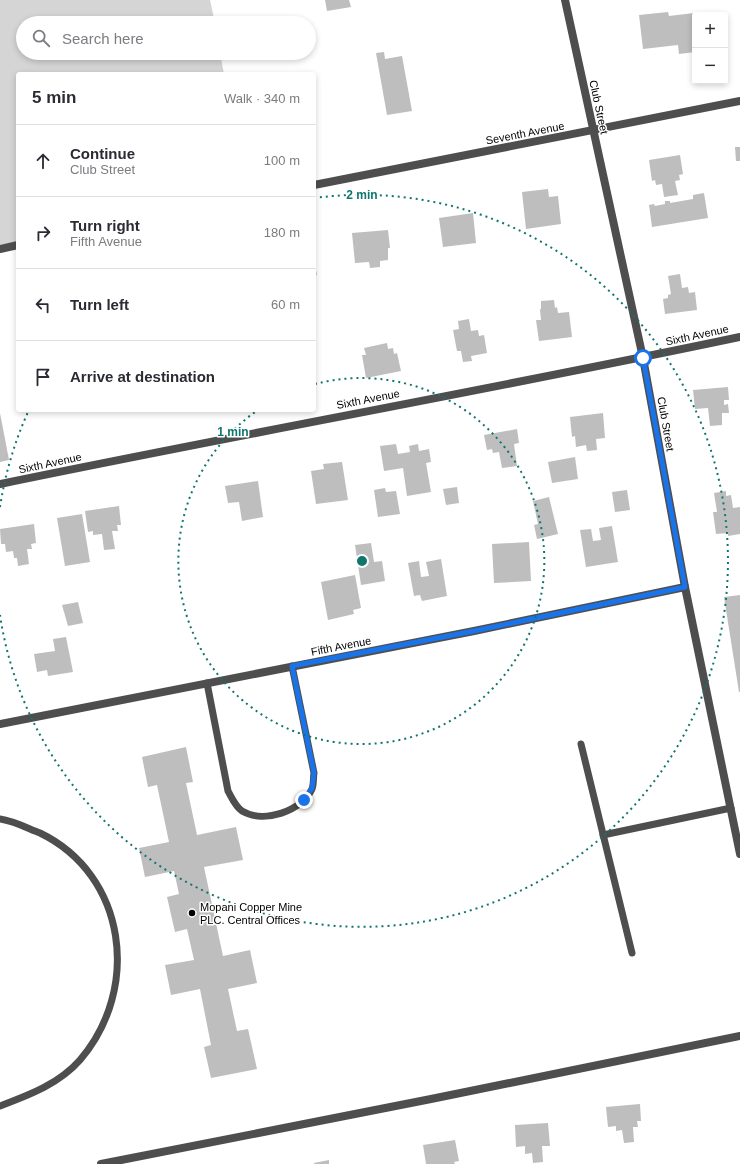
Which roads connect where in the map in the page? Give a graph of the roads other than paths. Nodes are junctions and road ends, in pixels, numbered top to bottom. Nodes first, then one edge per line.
1 (565, 0) edge
2 (740, 101) edge
3 (593, 130) junction
4 (316, 186) edge
5 (16, 245) edge
6 (0, 249) edge
7 (740, 337) edge
8 (643, 358) junction
9 (0, 484) edge
10 (685, 587) junction
11 (292, 666) junction
12 (207, 683) junction
13 (0, 724) edge
14 (581, 744) dead end
15 (731, 808) junction
16 (0, 819) edge
17 (603, 835) junction
18 (740, 854) edge
19 (632, 954) dead end
20 (740, 1036) edge
21 (0, 1106) edge
22 (101, 1164) edge

1 - 3 street, Club Street
2 - 3 street, Seventh Avenue
3 - 4 street, Seventh Avenue
3 - 8 street, Club Street
5 - 6 street
7 - 8 street, Sixth Avenue
8 - 9 street, Sixth Avenue
8 - 10 street, Club Street
10 - 11 street, Fifth Avenue
10 - 15 street, Club Street
11 - 12 street, Fifth Avenue
11 - 12 lane
12 - 13 street, Fifth Avenue
14 - 17 lane
15 - 17 lane
15 - 18 street, Club Street
16 - 21 lane
17 - 19 lane
20 - 22 street

